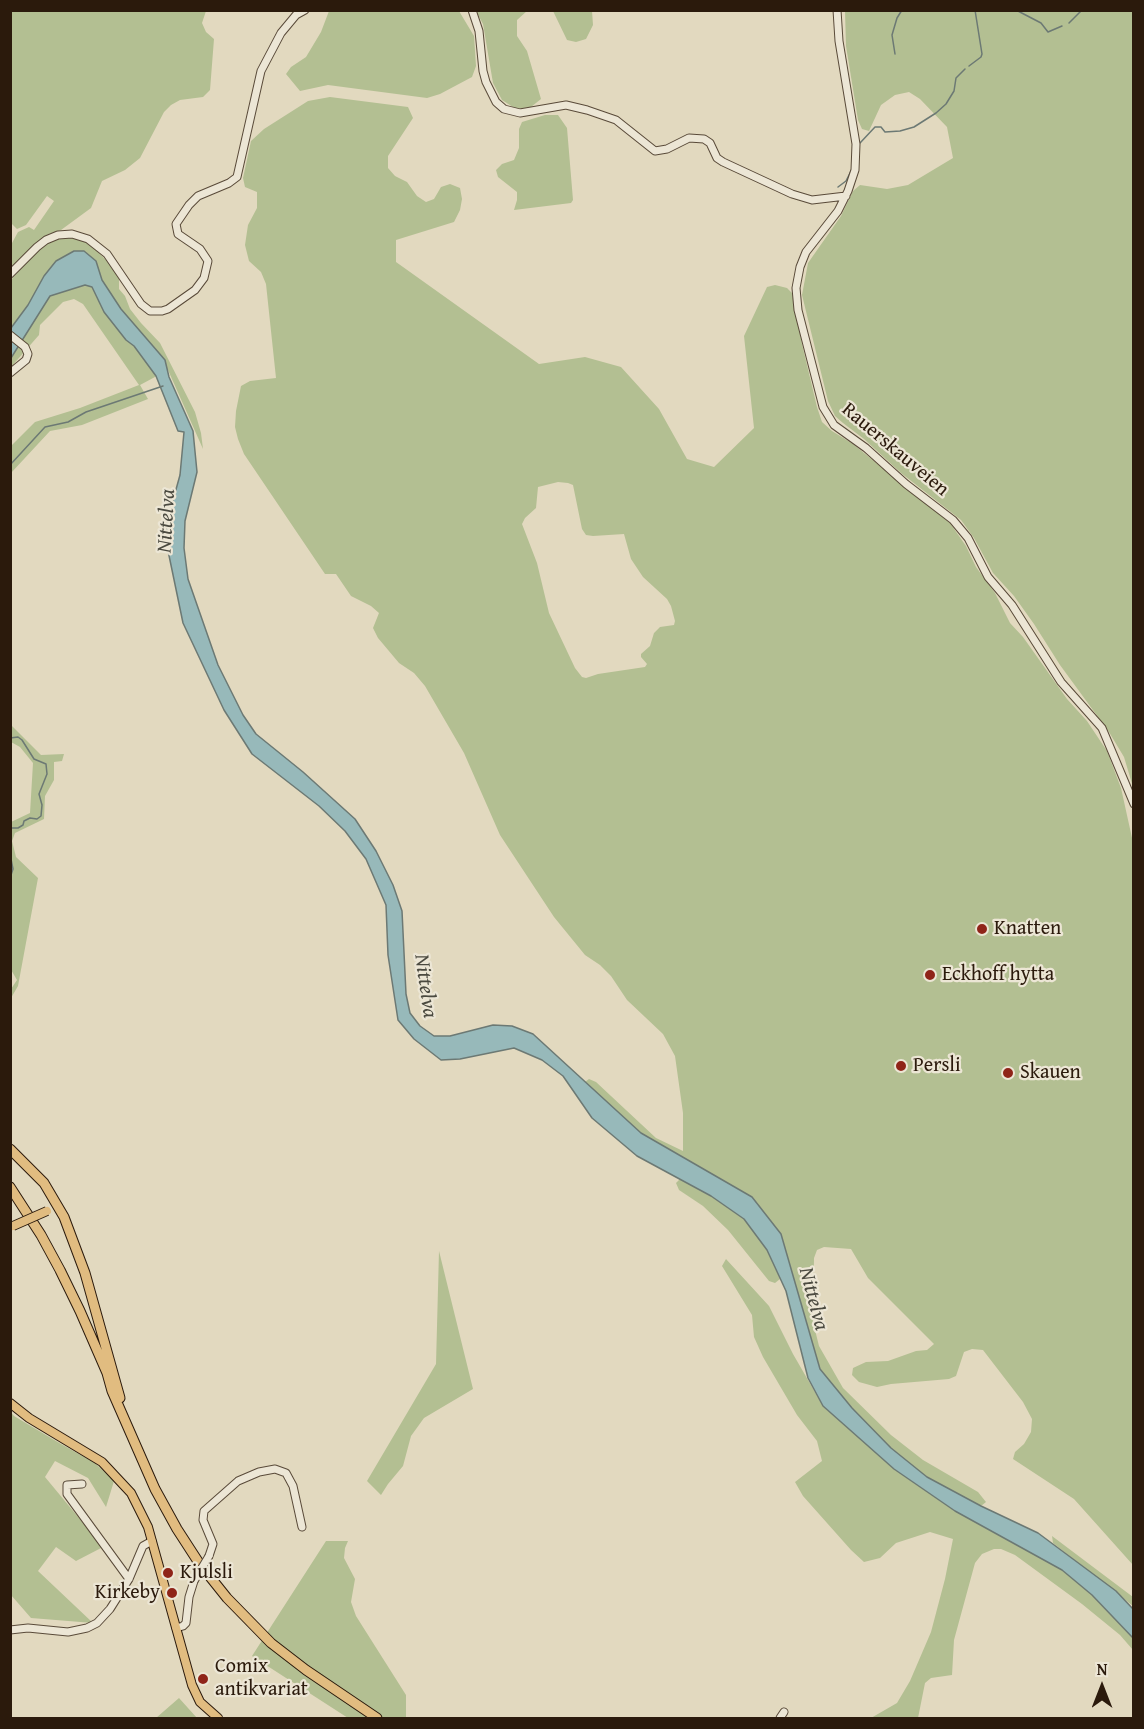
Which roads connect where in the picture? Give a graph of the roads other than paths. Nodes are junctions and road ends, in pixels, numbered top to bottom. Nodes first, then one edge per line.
1 (305, 10) edge
2 (472, 10) edge
3 (837, 10) edge
4 (846, 196) junction
5 (10, 274) edge
6 (10, 335) edge
7 (10, 373) edge
8 (1134, 804) edge
9 (10, 1149) edge
10 (10, 1187) edge
11 (59, 1205) junction
12 (12, 1227) edge
13 (106, 1373) junction
14 (120, 1398) junction
15 (10, 1403) edge
16 (82, 1484) dead end
17 (302, 1527) dead end
18 (152, 1542) junction
19 (129, 1579) junction
20 (176, 1628) junction
21 (10, 1630) edge
22 (218, 1719) edge
23 (377, 1719) edge
24 (386, 1719) edge

1 - 5 street
2 - 4 street
3 - 4 street, Rauerskauveien
4 - 8 street, Rauerskauveien
6 - 7 street
9 - 11 highway
10 - 13 highway
11 - 12 main road, bridge
11 - 14 highway
13 - 14 highway
13 - 23 highway
14 - 24 highway
15 - 18 main road
16 - 19 street
17 - 20 street, bridge
18 - 19 street
18 - 20 main road
19 - 21 street
20 - 22 main road

